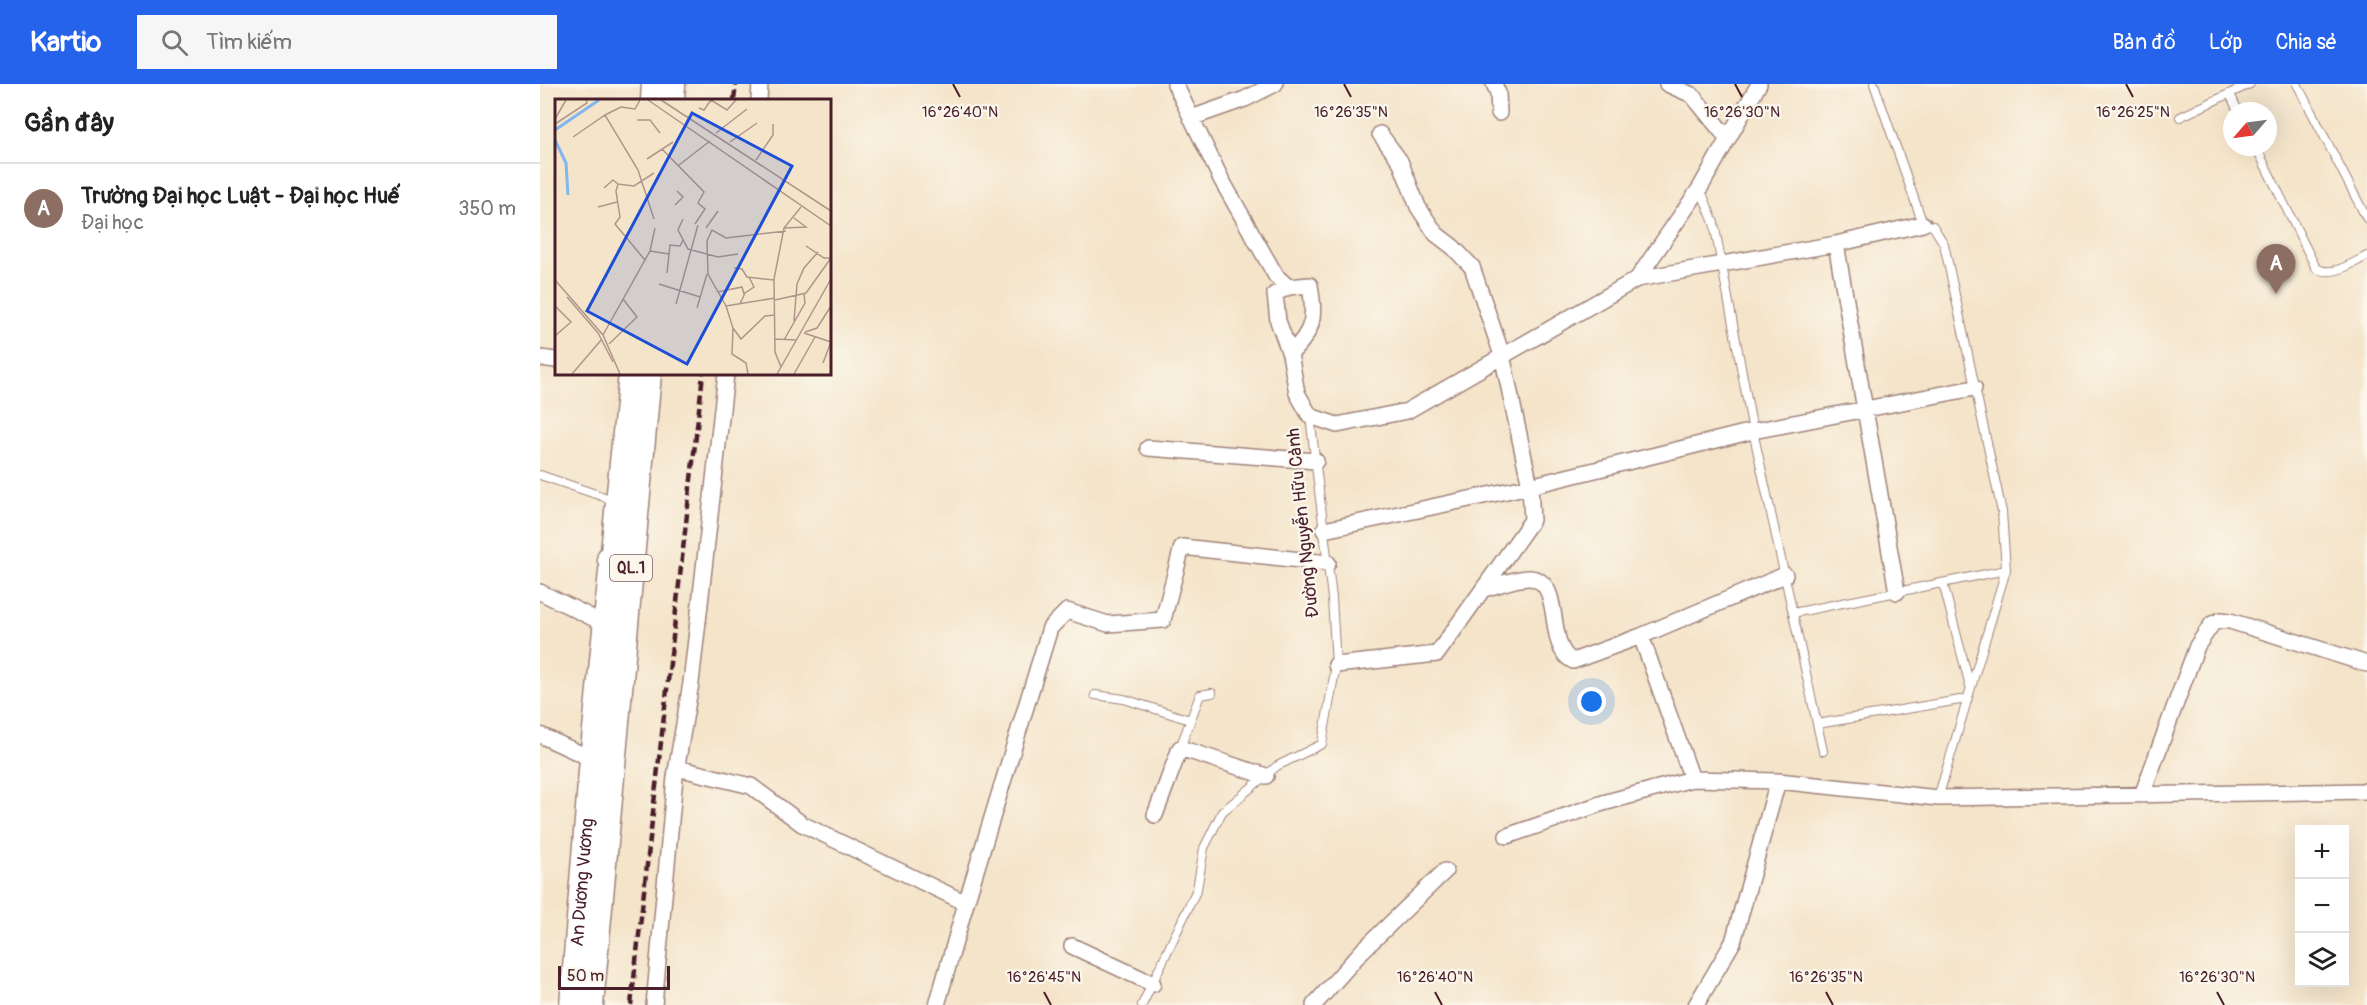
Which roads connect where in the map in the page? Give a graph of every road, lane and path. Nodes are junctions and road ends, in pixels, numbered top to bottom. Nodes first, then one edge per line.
1 (654, 84) edge
2 (674, 84) edge
3 (760, 84) edge
4 (1175, 84) edge
5 (1275, 84) edge
6 (1494, 84) edge
7 (1667, 84) edge
8 (1759, 84) edge
9 (1874, 84) edge
10 (2250, 84) edge
11 (2297, 84) edge
12 (2230, 94) junction
13 (652, 99) edge
14 (672, 99) edge
15 (759, 99) edge
16 (2234, 102) edge
17 (1499, 113) dead end
18 (2180, 117) dead end
19 (1191, 118) junction
20 (1380, 134) dead end
21 (1728, 139) junction
22 (2260, 156) edge
23 (1700, 188) junction
24 (2367, 219) edge
25 (1923, 224) junction
26 (1836, 244) junction
27 (2367, 256) edge
28 (1722, 264) junction
29 (1637, 279) junction
30 (1288, 287) junction
31 (1290, 354) junction
32 (1502, 355) junction
33 (540, 357) edge
34 (555, 360) edge
35 (631, 375) edge
36 (649, 375) edge
37 (726, 375) edge
38 (1974, 388) junction
39 (1865, 408) junction
40 (1310, 416) junction
41 (1753, 431) junction
42 (1148, 448) dead end
43 (1316, 461) junction
44 (540, 476) edge
45 (1530, 486) junction
46 (617, 501) junction
47 (1324, 530) junction
48 (621, 560) junction
49 (1328, 562) junction
50 (2006, 570) junction
51 (1785, 576) junction
52 (1943, 583) junction
53 (1484, 589) junction
54 (540, 592) edge
55 (1897, 592) junction
56 (1793, 613) junction
57 (605, 624) junction
58 (1641, 636) junction
59 (2367, 664) edge
60 (1336, 665) junction
61 (1970, 686) junction
62 (1212, 693) dead end
63 (1095, 695) dead end
64 (1966, 699) junction
65 (1190, 720) junction
66 (1816, 724) junction
67 (540, 735) edge
68 (1180, 748) junction
69 (1823, 751) dead end
70 (602, 761) junction
71 (677, 768) junction
72 (1266, 776) junction
73 (1692, 779) junction
74 (1778, 781) junction
75 (2367, 791) edge
76 (2142, 795) junction
77 (1938, 798) junction
78 (1155, 815) dead end
79 (1507, 836) dead end
80 (1445, 871) dead end
81 (966, 903) junction
82 (1072, 946) dead end
83 (1153, 984) junction
84 (572, 1005) edge
85 (591, 1005) edge
86 (654, 1005) edge
87 (937, 1005) edge
88 (1142, 1005) edge
89 (1314, 1005) edge
90 (1696, 1005) edge

1 - 13 main road
2 - 14 main road
3 - 15 street
4 - 19 street
5 - 19 street
6 - 17 street
7 - 21 street
8 - 21 street, Đường Nguyễn Hữu Cảnh
9 - 25 lane
10 - 12 lane
11 - 24 lane
12 - 16 lane
12 - 18 lane
19 - 30 street
20 - 32 street
21 - 23 street, Đường Nguyễn Hữu Cảnh
22 - 27 lane
23 - 28 lane
23 - 29 street, Đường Nguyễn Hữu Cảnh
25 - 26 street
25 - 38 lane
26 - 28 street
26 - 39 street
28 - 29 street
28 - 41 lane
29 - 32 street, Đường Nguyễn Hữu Cảnh
30 - 31 street
30 - 31 street
31 - 40 street
32 - 40 street, Đường Nguyễn Hữu Cảnh
32 - 45 street
33 - 34 street
35 - 46 main road, QL.1
36 - 48 main road, QL.1
37 - 71 street
38 - 39 street
38 - 50 lane
39 - 41 street
39 - 55 street
40 - 43 lane, Đường Nguyễn Hữu Cảnh
41 - 45 street
41 - 51 lane
42 - 43 street
43 - 47 lane, Đường Nguyễn Hữu Cảnh
44 - 46 lane
45 - 47 street
45 - 53 street
46 - 48 main road, QL.1
47 - 49 lane, Đường Nguyễn Hữu Cảnh
48 - 57 main road, QL.1
48 - 70 main road, QL.1
49 - 60 lane, Đường Nguyễn Hữu Cảnh
49 - 81 street
50 - 52 lane
50 - 61 lane
51 - 56 lane
51 - 58 street
52 - 55 lane
52 - 61 lane
53 - 58 street
53 - 60 street
54 - 57 street
55 - 56 lane
56 - 66 lane
57 - 70 main road, QL.1
58 - 73 street
59 - 76 street
60 - 72 lane, Đường Nguyễn Hữu Cảnh
61 - 64 lane
62 - 65 lane
63 - 65 lane
64 - 66 lane
64 - 77 lane
65 - 68 lane
66 - 69 lane
67 - 70 street
68 - 72 street
68 - 78 street
70 - 84 main road, An Dương Vương / QL.1
70 - 85 main road, An Dương Vương / QL.1
71 - 81 street
71 - 86 street
72 - 83 lane, Đường Nguyễn Hữu Cảnh
73 - 74 street
73 - 79 street
74 - 77 street
74 - 90 street
75 - 76 street
76 - 77 street
80 - 89 street
81 - 87 street
82 - 83 street
83 - 88 lane, Đường Nguyễn Hữu Cảnh

